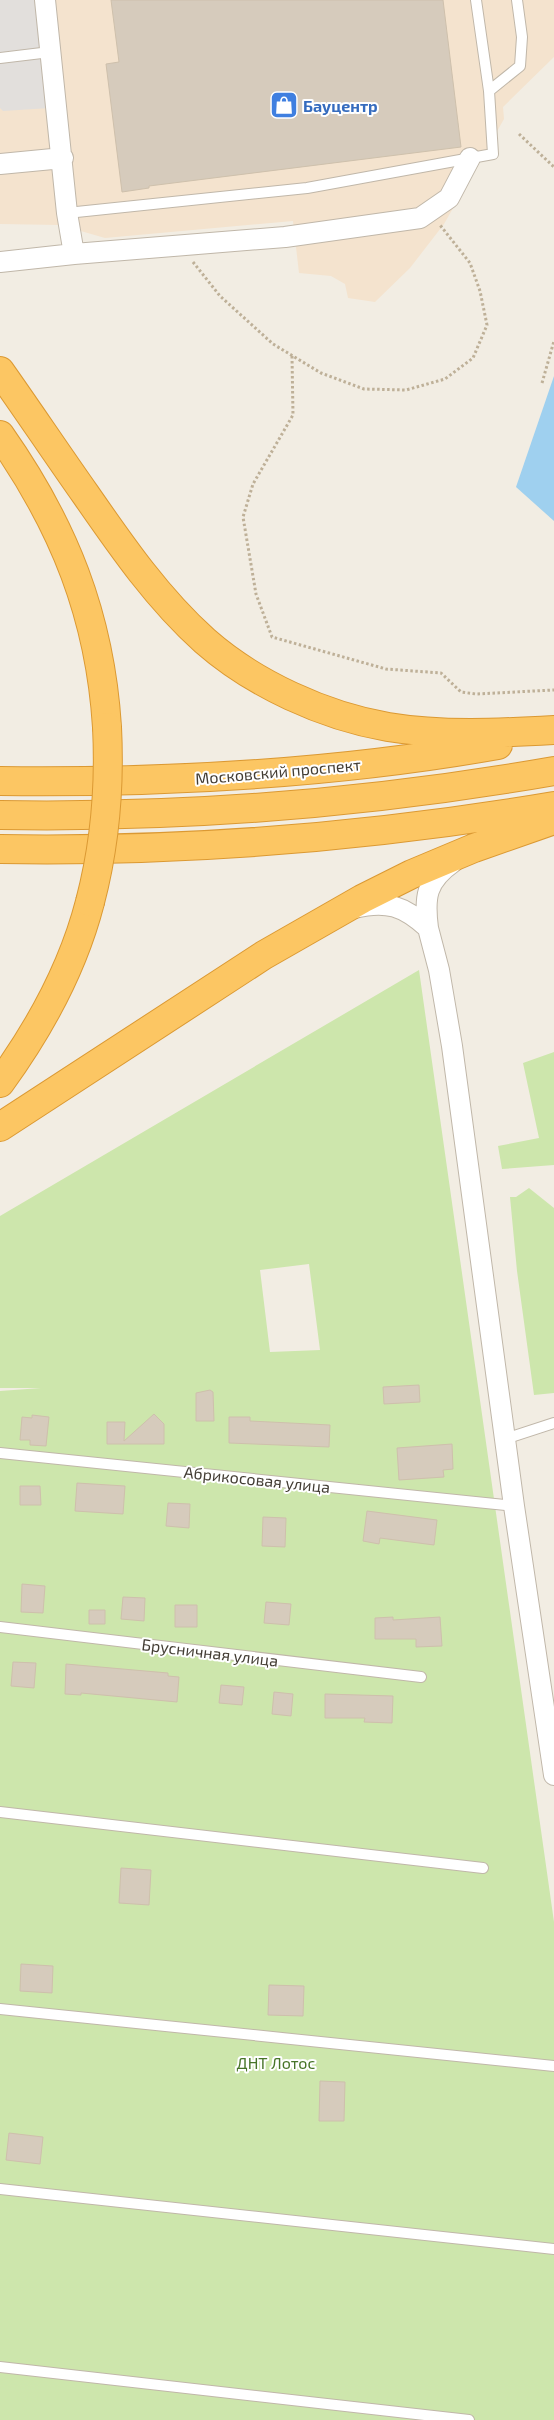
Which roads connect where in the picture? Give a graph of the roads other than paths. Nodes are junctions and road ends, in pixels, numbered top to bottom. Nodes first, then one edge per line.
1 (44, 0) edge
2 (476, 0) edge
3 (517, 0) edge
4 (50, 52) junction
5 (0, 58) edge
6 (489, 92) junction
7 (63, 158) junction
8 (470, 158) junction
9 (0, 164) edge
10 (68, 213) junction
11 (74, 254) junction
12 (0, 262) edge
13 (0, 371) edge
14 (0, 435) edge
15 (554, 730) edge
16 (554, 735) edge
17 (554, 771) edge
18 (0, 780) edge
19 (554, 806) edge
20 (0, 815) edge
21 (554, 820) edge
22 (474, 848) junction
23 (0, 849) edge
24 (340, 911) junction
25 (428, 928) junction
26 (0, 1083) edge
27 (0, 1127) edge
28 (554, 1423) edge
29 (505, 1439) junction
30 (0, 1453) edge
31 (514, 1506) junction
32 (0, 1628) edge
33 (421, 1677) dead end
34 (554, 1775) edge
35 (0, 1812) edge
36 (483, 1868) dead end
37 (0, 2009) edge
38 (554, 2066) edge
39 (0, 2189) edge
40 (554, 2248) edge
41 (0, 2367) edge
42 (469, 2420) edge

1 - 4 street
2 - 6 lane
3 - 6 lane
4 - 5 lane
4 - 7 street
6 - 8 lane
7 - 9 street
7 - 10 street
8 - 10 lane
8 - 11 street
10 - 11 street
11 - 12 street
13 - 15 highway
14 - 26 highway, bridge
16 - 18 highway, Московский проспект
17 - 20 highway, Московский проспект
19 - 23 highway
21 - 22 highway
22 - 24 highway
22 - 25 street
24 - 25 street
24 - 27 highway
25 - 29 street
28 - 29 lane
29 - 31 street
30 - 31 lane, Абрикосовая улица
31 - 34 street
32 - 33 lane, Брусничная улица
35 - 36 lane
37 - 38 lane
39 - 40 lane
41 - 42 lane

